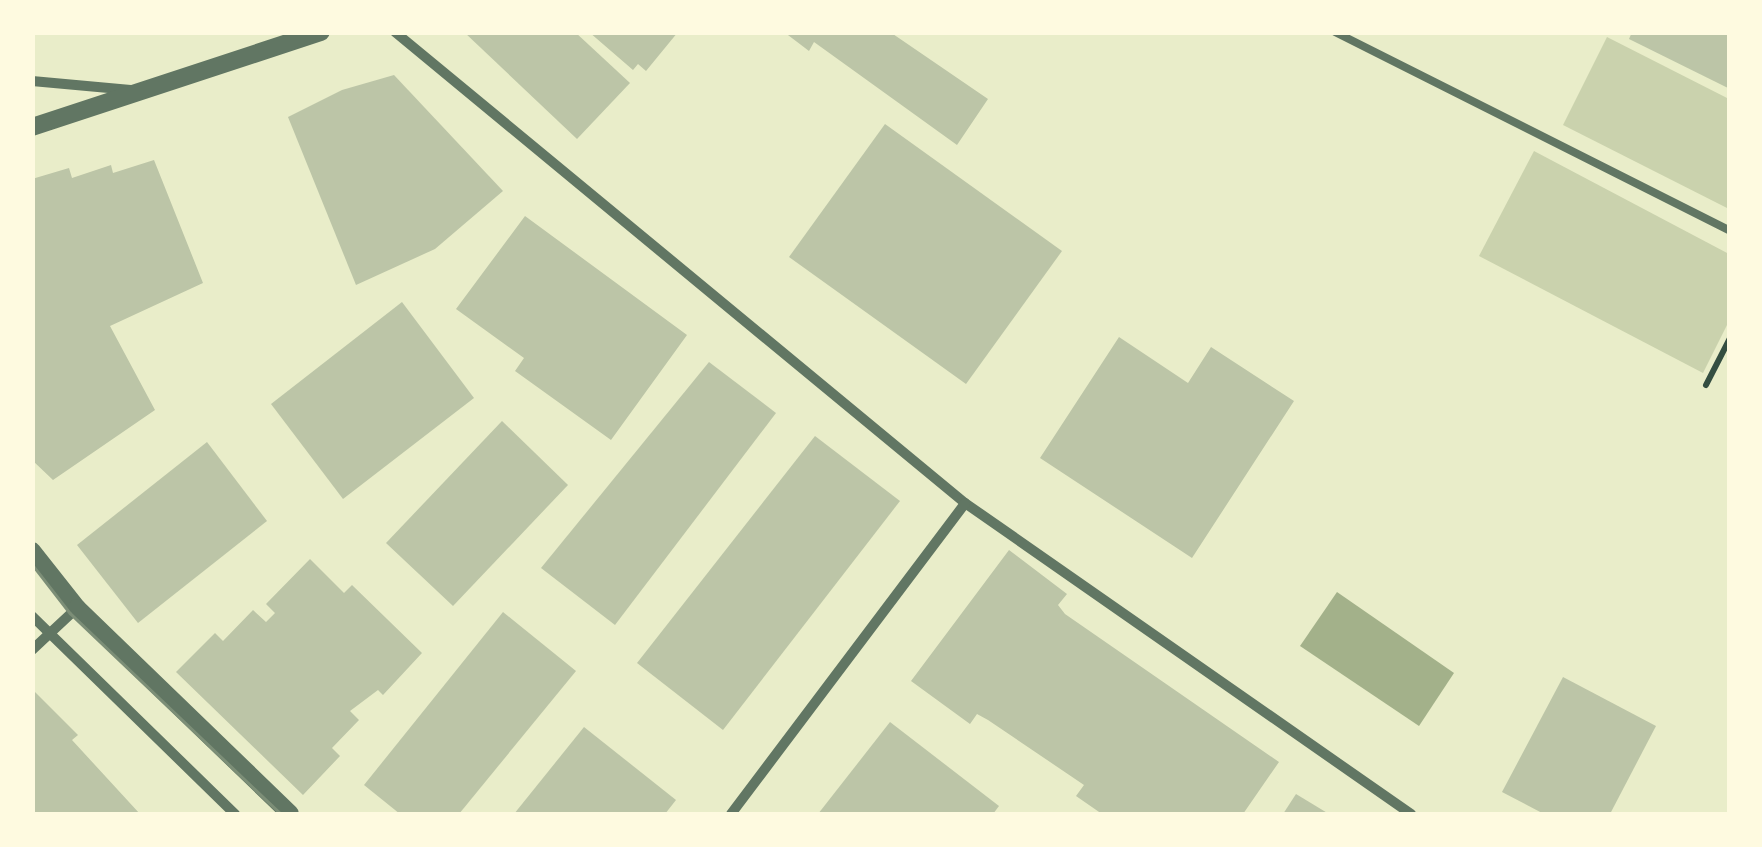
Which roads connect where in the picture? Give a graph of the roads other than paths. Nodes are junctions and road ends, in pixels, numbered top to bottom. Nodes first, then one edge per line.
1 (321, 32) edge
2 (395, 32) edge
3 (1336, 32) edge
4 (32, 81) edge
5 (150, 91) junction
6 (32, 127) edge
7 (1730, 231) edge
8 (965, 503) junction
9 (32, 551) edge
10 (77, 608) junction
11 (32, 616) edge
12 (48, 634) junction
13 (32, 650) edge
14 (234, 814) edge
15 (290, 814) edge
16 (731, 814) edge
17 (1411, 814) edge

1 - 5 street
2 - 8 street
3 - 7 lane
4 - 5 street
5 - 6 street
8 - 16 street
8 - 17 street
9 - 10 street
10 - 12 street
10 - 15 street
11 - 12 street
12 - 13 street
12 - 14 street

